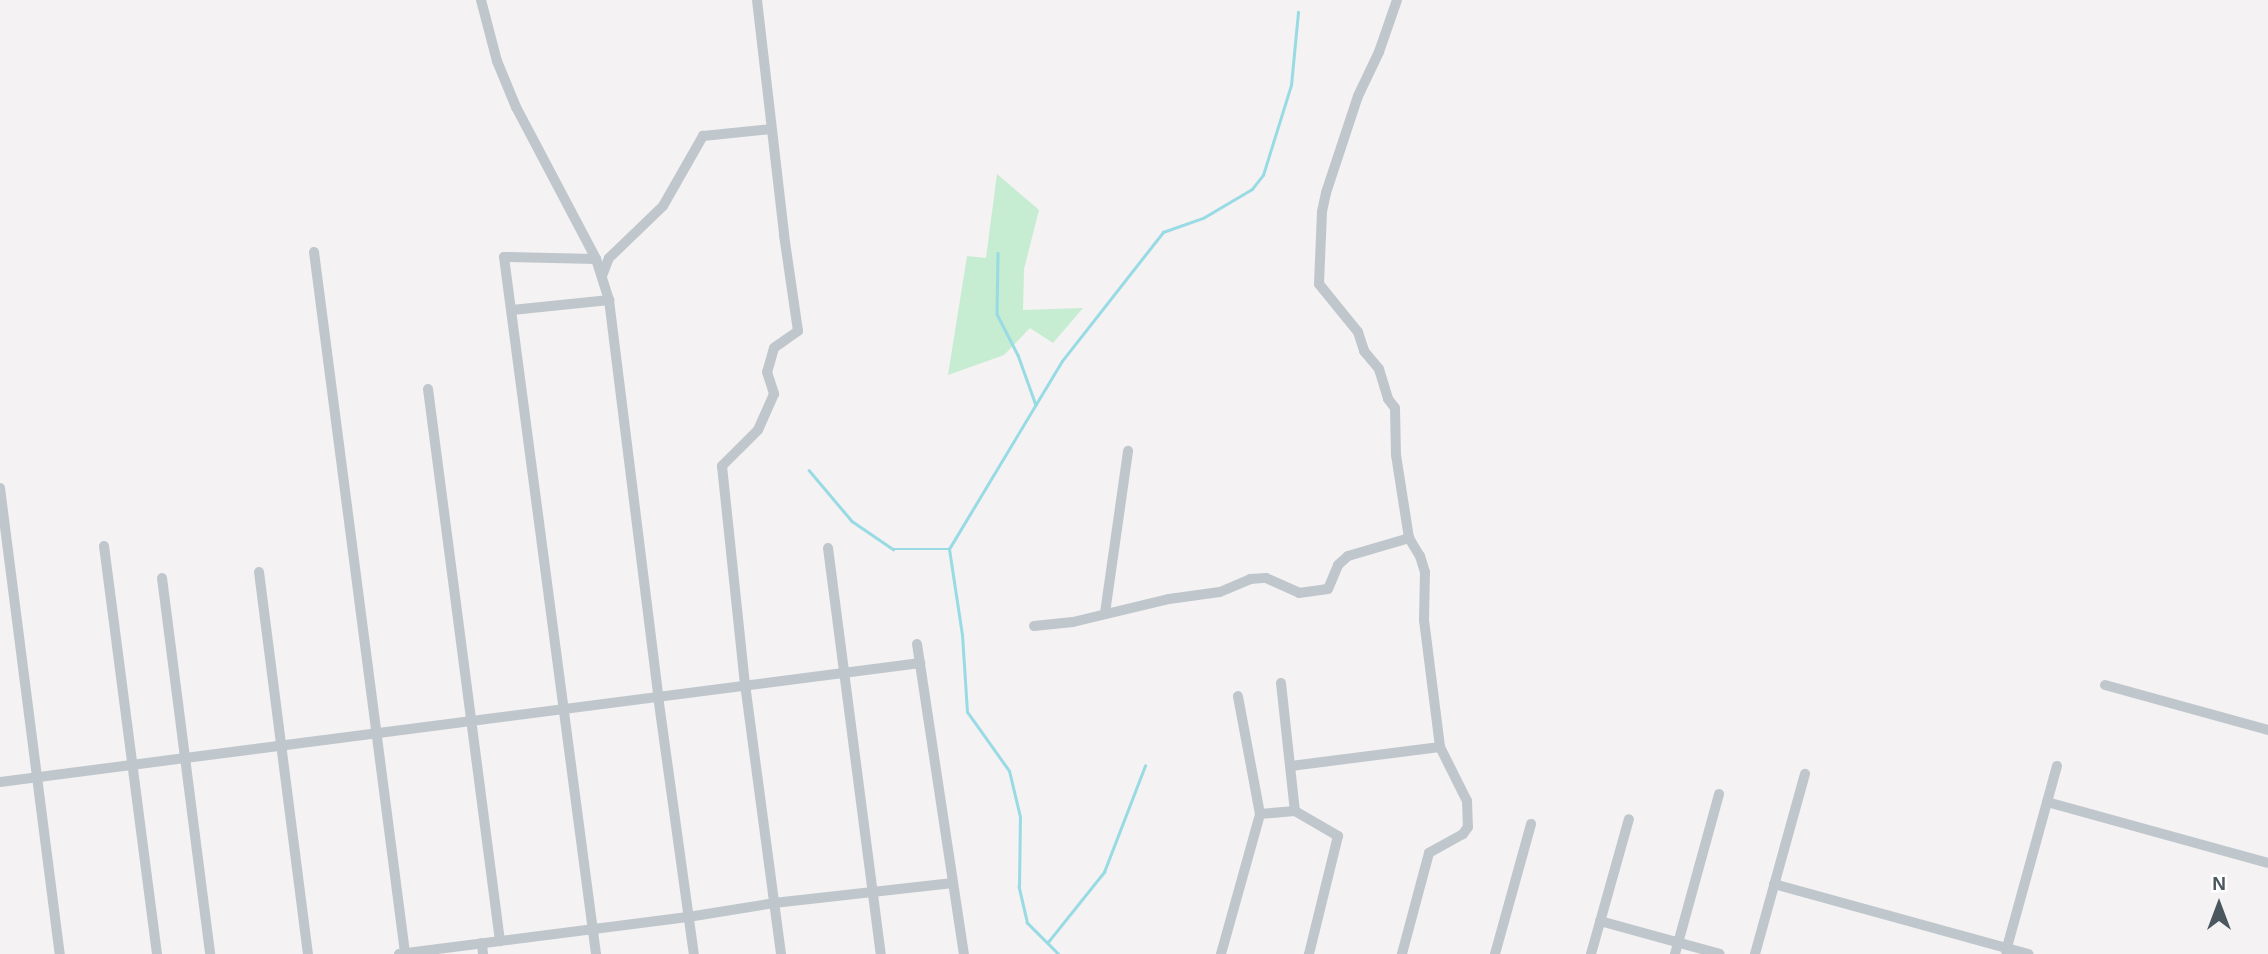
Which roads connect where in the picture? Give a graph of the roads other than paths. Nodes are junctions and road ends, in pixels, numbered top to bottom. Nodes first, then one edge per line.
1 (481, 0) edge
2 (757, 0) edge
3 (1397, 0) edge
4 (772, 129) junction
5 (314, 252) dead end
6 (596, 259) junction
7 (602, 276) junction
8 (609, 300) junction
9 (512, 310) junction
10 (428, 389) dead end
11 (1128, 451) dead end
12 (0, 488) edge
13 (1409, 538) junction
14 (104, 546) dead end
15 (828, 548) dead end
16 (259, 572) dead end
17 (162, 578) dead end
18 (1105, 613) junction
19 (1034, 626) dead end
20 (917, 644) dead end
21 (920, 663) junction
22 (845, 674) junction
23 (1281, 683) dead end
24 (745, 684) junction
25 (2105, 685) dead end
26 (658, 696) junction
27 (1238, 696) dead end
28 (564, 710) junction
29 (471, 722) junction
30 (2268, 730) edge
31 (376, 734) junction
32 (281, 746) junction
33 (1440, 747) junction
34 (185, 759) junction
35 (132, 765) junction
36 (1292, 766) junction
37 (2057, 766) dead end
38 (1805, 774) dead end
39 (37, 778) junction
40 (0, 782) edge
41 (1719, 794) dead end
42 (2047, 803) junction
43 (1295, 811) junction
44 (1260, 814) junction
45 (1629, 819) dead end
46 (1531, 824) dead end
47 (2268, 863) edge
48 (953, 883) junction
49 (1774, 884) junction
50 (873, 893) junction
51 (774, 903) junction
52 (688, 917) junction
53 (1601, 921) junction
54 (593, 929) junction
55 (500, 941) junction
56 (1678, 943) junction
57 (482, 949) edge
58 (2006, 951) edge
59 (401, 953) edge
60 (60, 954) edge
61 (157, 954) edge
62 (211, 954) edge
63 (308, 954) edge
64 (596, 954) edge
65 (694, 954) edge
66 (781, 954) edge
67 (881, 954) edge
68 (964, 954) edge
69 (1221, 954) edge
70 (1309, 954) edge
71 (1402, 954) edge
72 (1495, 954) edge
73 (1591, 954) edge
74 (1675, 954) edge
75 (1720, 954) edge
76 (1755, 954) edge
77 (2029, 954) edge

1 - 6 street
2 - 4 street
3 - 13 street
4 - 7 street
4 - 24 street
5 - 31 street
6 - 7 street
6 - 9 street
7 - 8 street
8 - 9 street
8 - 26 street
9 - 28 street
10 - 29 street
11 - 18 street
12 - 39 street
13 - 18 street
13 - 33 street
14 - 35 street
15 - 22 street
16 - 32 street
17 - 34 street
18 - 19 street
20 - 21 street
21 - 22 street
21 - 48 street
22 - 24 street
22 - 50 street
23 - 36 street
24 - 26 street
24 - 51 street
25 - 30 street
26 - 28 street
26 - 52 street
27 - 44 street
28 - 29 street
28 - 54 street
29 - 31 street
29 - 55 street
31 - 32 street
31 - 59 street
32 - 34 street
32 - 63 street
33 - 36 street
33 - 71 street
34 - 35 street
34 - 62 street
35 - 39 street
35 - 61 street
36 - 43 street
37 - 42 street
38 - 49 street
39 - 40 street
39 - 60 street
41 - 56 street
42 - 47 street
42 - 58 street
43 - 44 street
43 - 70 street
44 - 69 street
45 - 53 street
46 - 72 street
48 - 50 street
48 - 68 street
49 - 58 street
49 - 76 street
50 - 51 street
50 - 67 street
51 - 52 street
51 - 66 street
52 - 54 street
52 - 65 street
53 - 56 street
53 - 73 street
54 - 55 street
54 - 64 street
55 - 57 street
56 - 74 street
56 - 75 street
57 - 59 street
58 - 77 street

